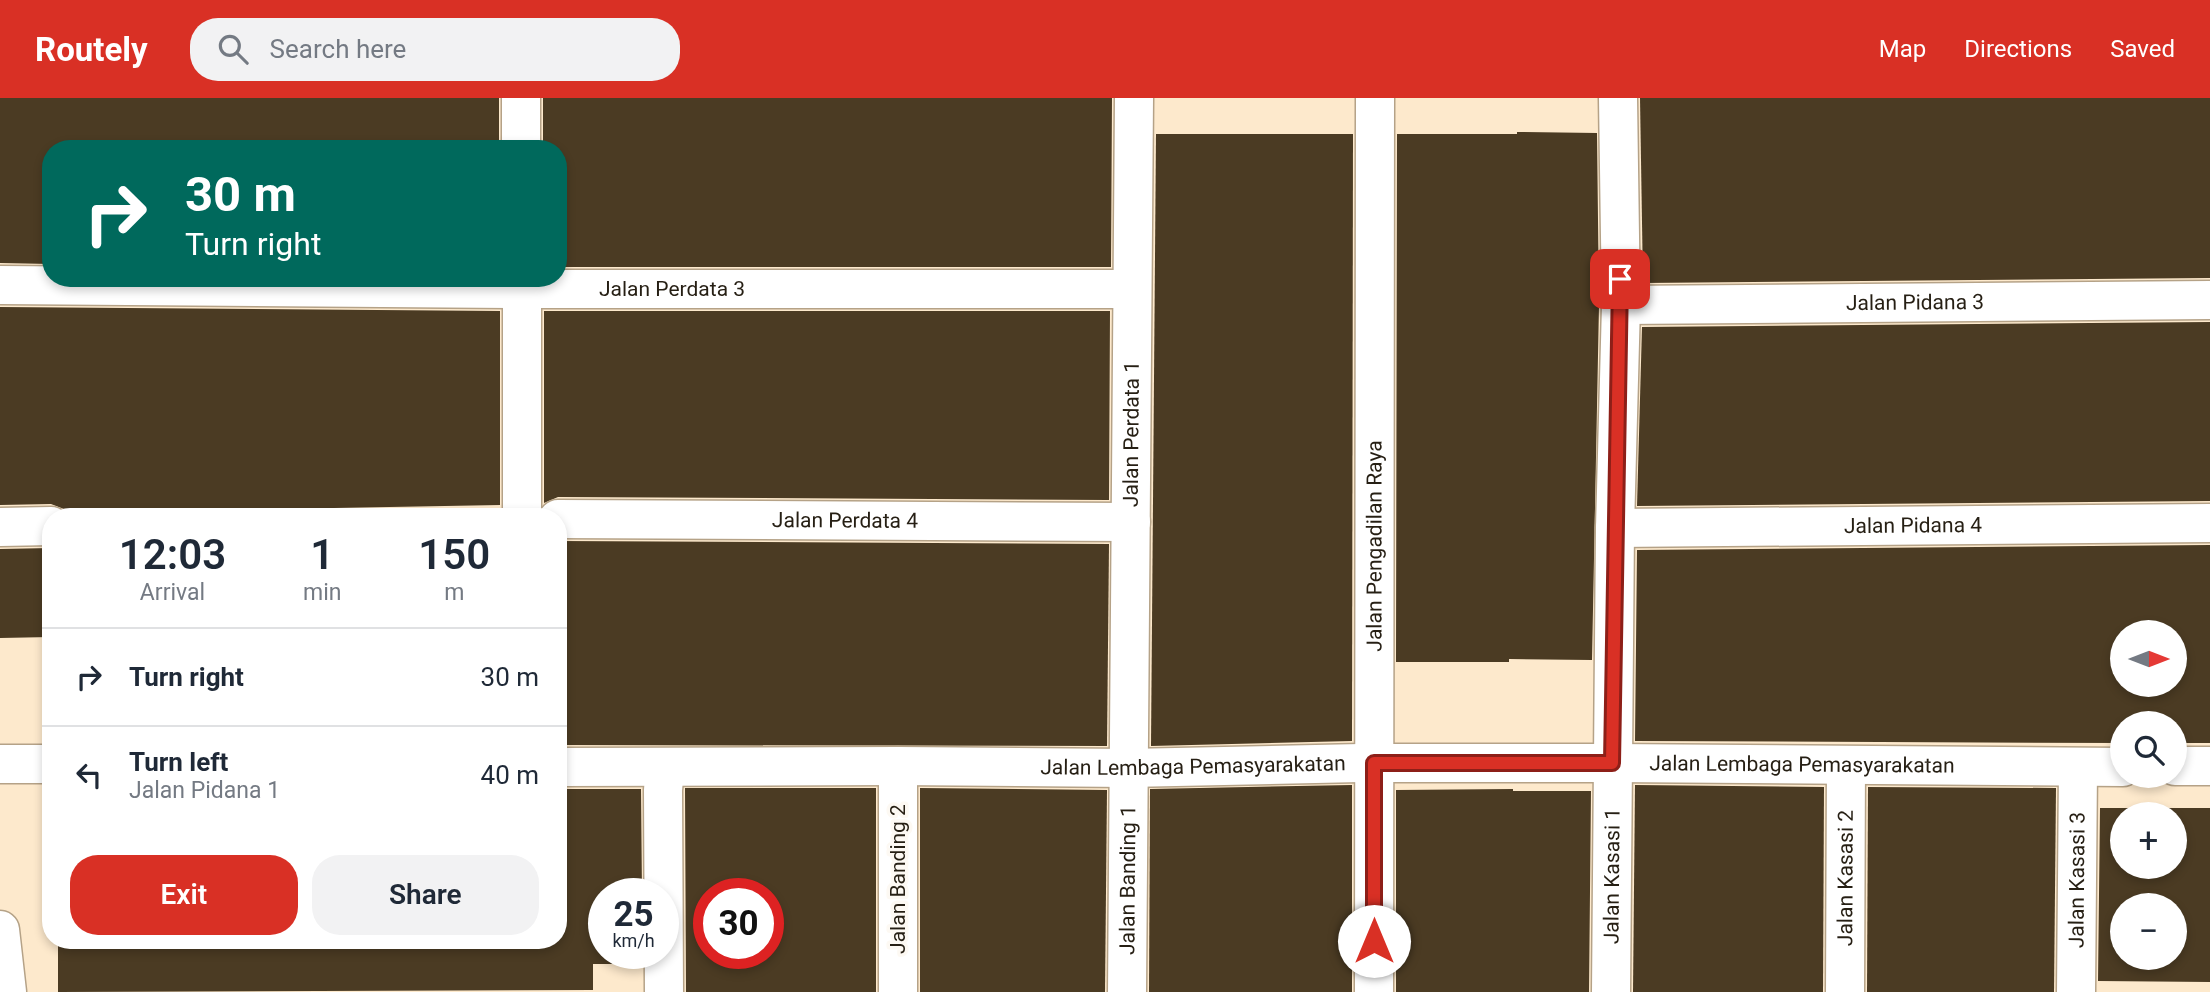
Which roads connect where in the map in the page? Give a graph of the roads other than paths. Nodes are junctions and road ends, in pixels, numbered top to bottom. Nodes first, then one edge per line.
1 (521, 98) edge
2 (1134, 98) edge
3 (1375, 98) edge
4 (1618, 98) edge
5 (521, 140) edge
6 (567, 284) edge
7 (0, 285) edge
8 (42, 285) edge
9 (522, 287) edge
10 (1132, 289) junction
11 (2210, 300) edge
12 (1621, 305) junction
13 (522, 508) edge
14 (567, 519) edge
15 (1131, 522) junction
16 (2210, 523) edge
17 (42, 526) edge
18 (0, 527) edge
19 (1615, 528) junction
20 (1374, 763) junction
21 (1612, 763) junction
22 (0, 764) edge
23 (42, 764) edge
24 (898, 765) junction
25 (1846, 766) junction
26 (2187, 766) edge
27 (2210, 766) edge
28 (567, 767) edge
29 (665, 768) junction
30 (1128, 768) junction
31 (2078, 768) junction
32 (2110, 768) edge
33 (0, 930) edge
34 (7, 992) edge
35 (664, 992) edge
36 (898, 992) edge
37 (1127, 992) edge
38 (1374, 992) edge
39 (1611, 992) edge
40 (1845, 992) edge
41 (2076, 992) edge

1 - 5 street
2 - 10 street, Jalan Perdata 1
3 - 20 street, Jalan Pengadilan Raya
4 - 12 street, Jalan Kasasi 1
6 - 10 street, Jalan Perdata 3
7 - 8 street, Jalan Perdata 3
9 - 13 street
10 - 15 street, Jalan Perdata 1
11 - 12 street, Jalan Pidana 3
12 - 19 street, Jalan Kasasi 1
14 - 15 street, Jalan Perdata 4
15 - 30 street, Jalan Perdata 1
16 - 19 street, Jalan Pidana 4
17 - 18 street
19 - 21 street, Jalan Kasasi 1
20 - 21 street, Jalan Lembaga Pemasyarakatan
20 - 30 street, Jalan Lembaga Pemasyarakatan
20 - 38 street, Jalan Pengadilan Raya
21 - 25 street, Jalan Lembaga Pemasyarakatan
21 - 39 street, Jalan Kasasi 1
22 - 23 street
24 - 29 street, Jalan Lembaga Pemasyarakatan
24 - 30 street, Jalan Lembaga Pemasyarakatan
24 - 36 street, Jalan Banding 2
25 - 31 street, Jalan Lembaga Pemasyarakatan
25 - 40 street, Jalan Kasasi 2
26 - 27 street
28 - 29 street, Jalan Lembaga Pemasyarakatan
29 - 35 street
30 - 37 street, Jalan Banding 1
31 - 32 street, Jalan Lembaga Pemasyarakatan
31 - 41 street, Jalan Kasasi 3
33 - 34 street

